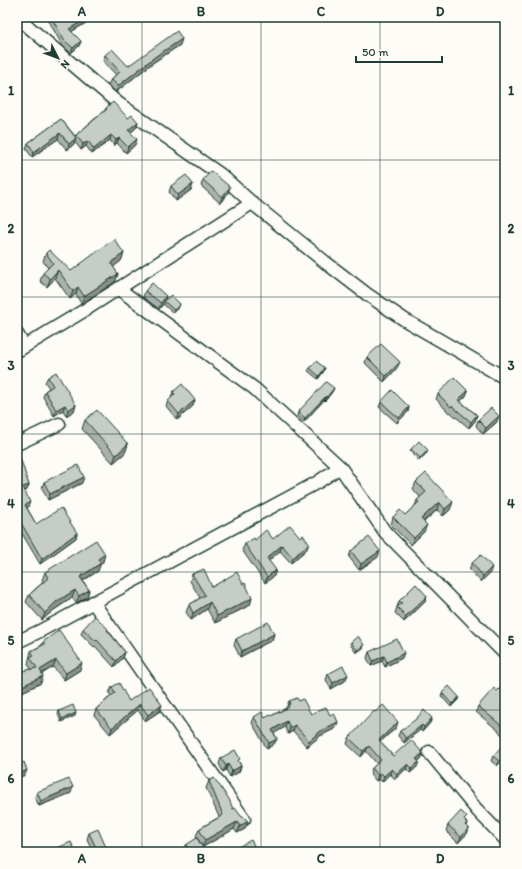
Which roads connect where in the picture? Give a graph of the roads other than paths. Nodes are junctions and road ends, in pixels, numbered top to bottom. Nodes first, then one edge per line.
1 (17, 17) edge
2 (252, 203) junction
3 (119, 289) junction
4 (17, 334) edge
5 (21, 348) edge
6 (505, 378) edge
7 (59, 424) dead end
8 (17, 444) edge
9 (340, 467) junction
10 (93, 602) junction
11 (17, 642) edge
12 (505, 654) edge
13 (429, 752) dead end
14 (244, 819) edge
15 (505, 839) edge

1 - 2 street
2 - 3 street
2 - 6 street
3 - 5 street
3 - 9 street
4 - 5 street
7 - 8 street
9 - 10 street
9 - 12 street
10 - 11 street
10 - 14 street
13 - 15 street

